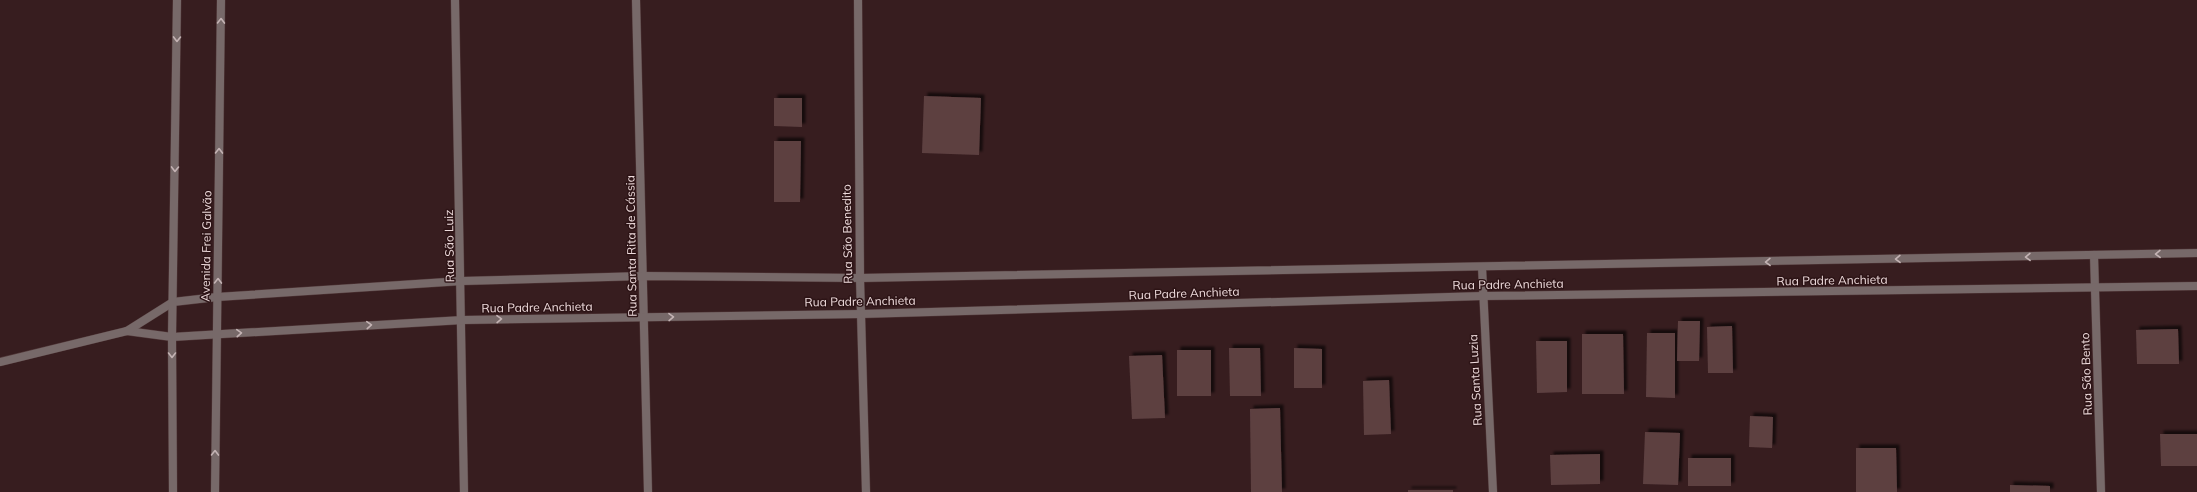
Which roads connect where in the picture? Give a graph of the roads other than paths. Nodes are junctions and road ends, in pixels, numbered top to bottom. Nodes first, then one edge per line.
1 (177, 0) edge
2 (221, 0) edge
3 (455, 0) edge
4 (636, 0) edge
5 (858, 0) edge
6 (2197, 253) edge
7 (2094, 256) junction
8 (1482, 267) junction
9 (644, 276) junction
10 (860, 278) junction
11 (462, 281) junction
12 (2197, 286) edge
13 (2095, 288) junction
14 (1483, 296) junction
15 (218, 297) junction
16 (173, 302) junction
17 (861, 314) junction
18 (645, 318) junction
19 (463, 320) junction
20 (127, 331) junction
21 (216, 335) junction
22 (172, 337) junction
23 (0, 362) edge
24 (173, 492) edge
25 (215, 492) edge
26 (464, 492) edge
27 (648, 492) edge
28 (866, 492) edge
29 (1493, 492) edge
30 (2101, 492) edge

1 -> 16 street
15 -> 2 street, Avenida Frei Galvão
3 - 11 street, Rua São Luiz
4 - 9 street, Rua Santa Rita de Cássia
5 - 10 street, Rua São Benedito
6 -> 7 street, Rua Padre Anchieta
7 -> 8 street, Rua Padre Anchieta
7 - 13 street, Rua São Bento
8 - 10 street, Rua Padre Anchieta
8 - 14 street, Rua Santa Luzia
9 - 10 street, Rua Padre Anchieta
9 - 11 street, Rua Padre Anchieta
9 - 18 street, Rua Santa Rita de Cássia
10 - 17 street, Rua São Benedito
11 - 15 street, Rua Padre Anchieta
11 - 19 street, Rua São Luiz
12 - 13 street, Rua Padre Anchieta
13 - 14 street, Rua Padre Anchieta
13 - 30 street, Rua São Bento
14 - 17 street, Rua Padre Anchieta
14 - 29 street, Rua Santa Luzia
15 - 16 street, Rua Padre Anchieta
15 - 21 street, Avenida Frei Galvão
16 - 20 street
16 - 22 street
18 -> 17 street, Rua Padre Anchieta
17 - 28 street, Rua São Benedito
19 -> 18 street, Rua Padre Anchieta
18 - 27 street, Rua Santa Rita de Cássia
21 -> 19 street, Rua Padre Anchieta
19 - 26 street, Rua São Luiz
20 - 22 street, Rua Padre Anchieta
20 - 23 street
21 - 22 street, Rua Padre Anchieta
25 -> 21 street, Avenida Frei Galvão
22 -> 24 street

